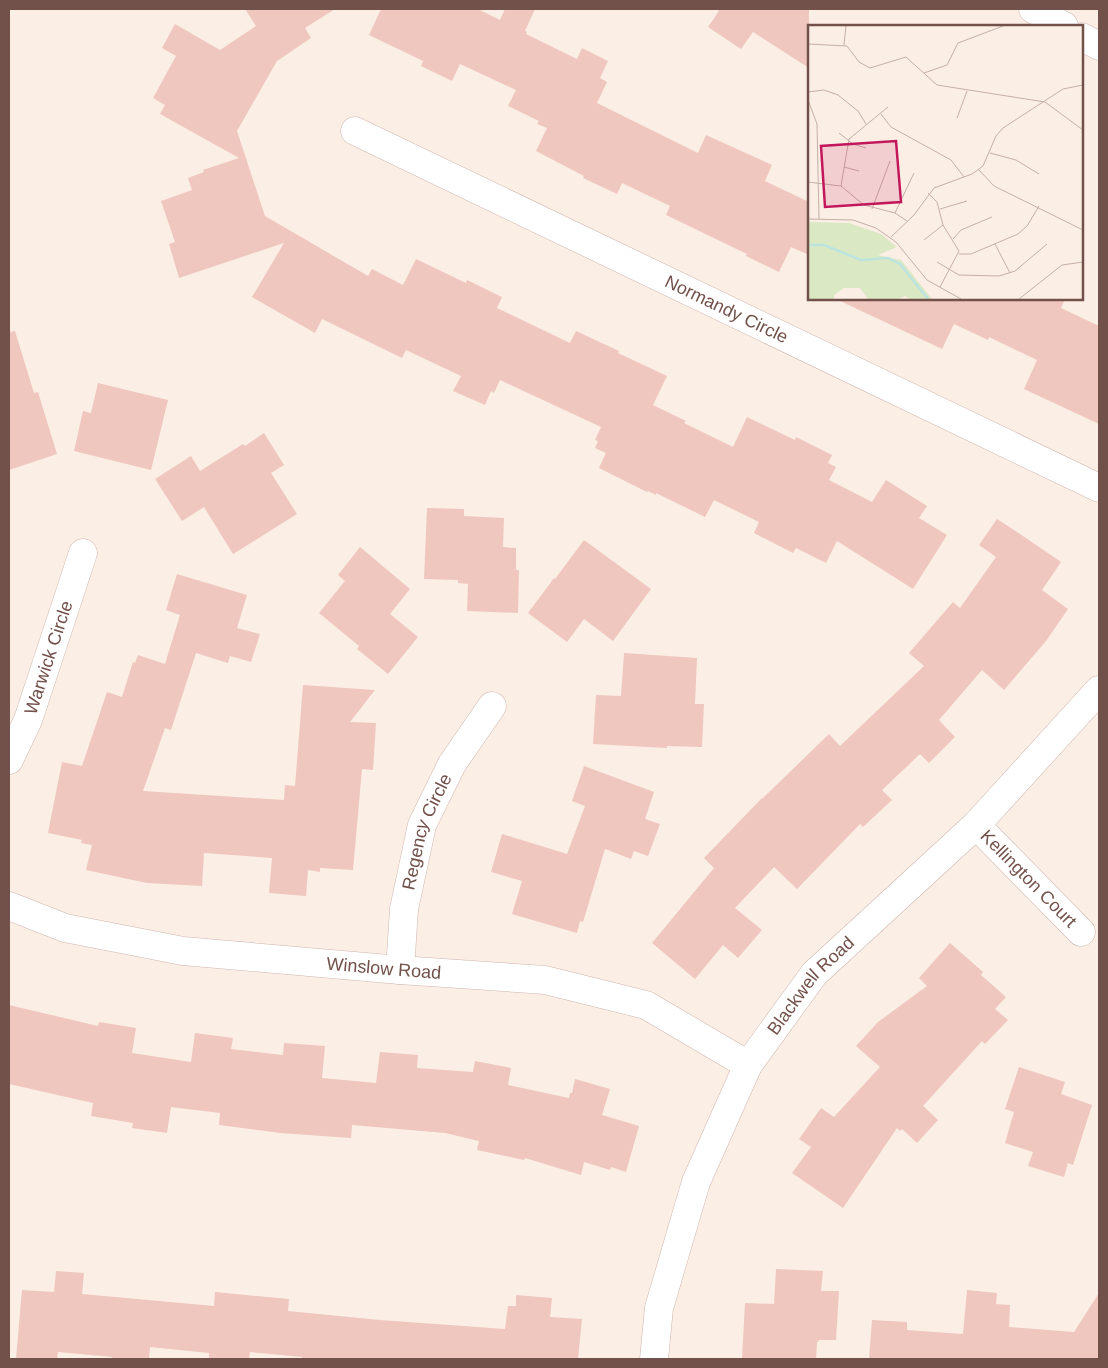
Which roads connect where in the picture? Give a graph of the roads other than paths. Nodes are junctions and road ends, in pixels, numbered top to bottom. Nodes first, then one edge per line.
1 (1033, 9) edge
2 (1062, 25) edge
3 (1083, 38) edge
4 (1099, 46) edge
5 (355, 131) dead end
6 (1099, 488) edge
7 (83, 553) dead end
8 (1099, 690) edge
9 (492, 706) dead end
10 (9, 760) edge
11 (976, 825) junction
12 (9, 906) edge
13 (1081, 932) dead end
14 (400, 970) junction
15 (748, 1065) junction
16 (654, 1359) edge

1 - 2 street
3 - 4 street
5 - 6 street, Normandy Circle
7 - 10 street, Warwick Circle
8 - 11 street, Blackwell Road
9 - 14 street, Regency Circle
11 - 13 street, Kellington Court
11 - 15 street, Blackwell Road
12 - 14 street, Winslow Road
14 - 15 street, Winslow Road
15 - 16 street, Blackwell Road

